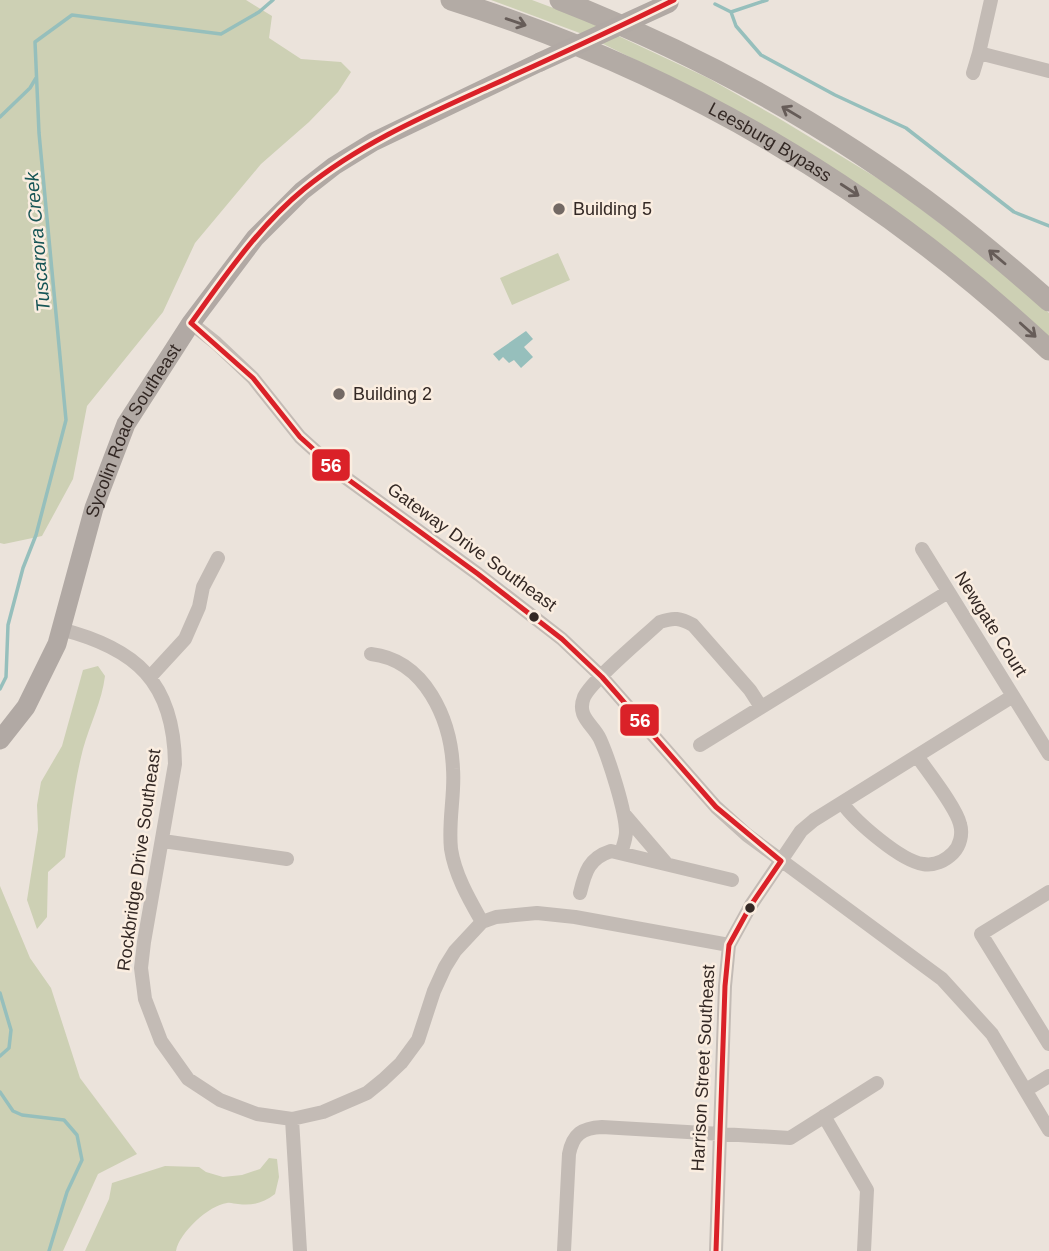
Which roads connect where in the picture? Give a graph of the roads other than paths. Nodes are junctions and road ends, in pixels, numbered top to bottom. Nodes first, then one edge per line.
1 (451, 0) edge
2 (560, 0) edge
3 (991, 0) edge
4 (671, 1) edge
5 (979, 53) junction
6 (1049, 71) edge
7 (973, 73) dead end
8 (1049, 301) edge
9 (191, 323) junction
10 (1049, 350) edge
11 (922, 549) dead end
12 (218, 558) dead end
13 (948, 592) junction
14 (60, 629) junction
15 (370, 654) dead end
16 (150, 677) junction
17 (602, 677) junction
18 (1013, 696) junction
19 (761, 707) junction
20 (0, 740) edge
21 (701, 745) dead end
22 (1049, 754) edge
23 (917, 756) junction
24 (843, 804) junction
25 (624, 814) junction
26 (163, 841) junction
27 (621, 853) junction
28 (287, 859) dead end
29 (781, 861) junction
30 (666, 863) junction
31 (732, 880) dead end
32 (1049, 892) edge
33 (580, 893) dead end
34 (482, 922) junction
35 (729, 945) junction
36 (1049, 1044) edge
37 (1049, 1076) edge
38 (877, 1083) dead end
39 (1026, 1090) junction
40 (824, 1116) junction
41 (292, 1119) junction
42 (1049, 1130) edge
43 (719, 1133) junction
44 (300, 1251) edge
45 (564, 1251) edge
46 (716, 1251) edge
47 (864, 1251) edge

1 -> 10 highway, Leesburg Bypass
8 -> 2 highway, Leesburg Bypass
3 - 5 street
4 - 9 main road, Sycolin Road Southeast, bridge
5 - 6 street
5 - 7 street
9 - 14 main road, Sycolin Road Southeast
9 - 17 street, Gateway Drive Southeast
11 - 13 street, Newgate Court
12 - 16 street
13 - 18 street, Newgate Court
13 - 19 street
14 - 16 street, Rockbridge Drive Southeast
14 - 20 main road, Sycolin Road Southeast
15 - 34 street
16 - 26 street, Rockbridge Drive Southeast
17 - 19 street
17 - 25 street
17 - 29 street, Gateway Drive Southeast
18 - 22 street, Newgate Court
18 - 23 street, Harrison Street Southeast
19 - 21 street
23 - 24 street, Harrison Street Southeast
23 - 24 street
24 - 29 street, Harrison Street Southeast
25 - 27 street
25 - 30 street
26 - 28 street
26 - 41 street, Rockbridge Drive Southeast
27 - 30 street
27 - 33 street
29 - 35 street, Harrison Street Southeast
29 - 39 street, Gateway Drive Southeast
30 - 31 street
32 - 36 street
34 - 35 street
34 - 41 street, Rockbridge Drive Southeast
35 - 43 street, Harrison Street Southeast
37 - 39 street
38 - 40 street
39 - 42 street, Gateway Drive Southeast
40 - 43 street
40 - 47 street
41 - 44 street
43 - 45 street
43 - 46 street, Harrison Street Southeast

